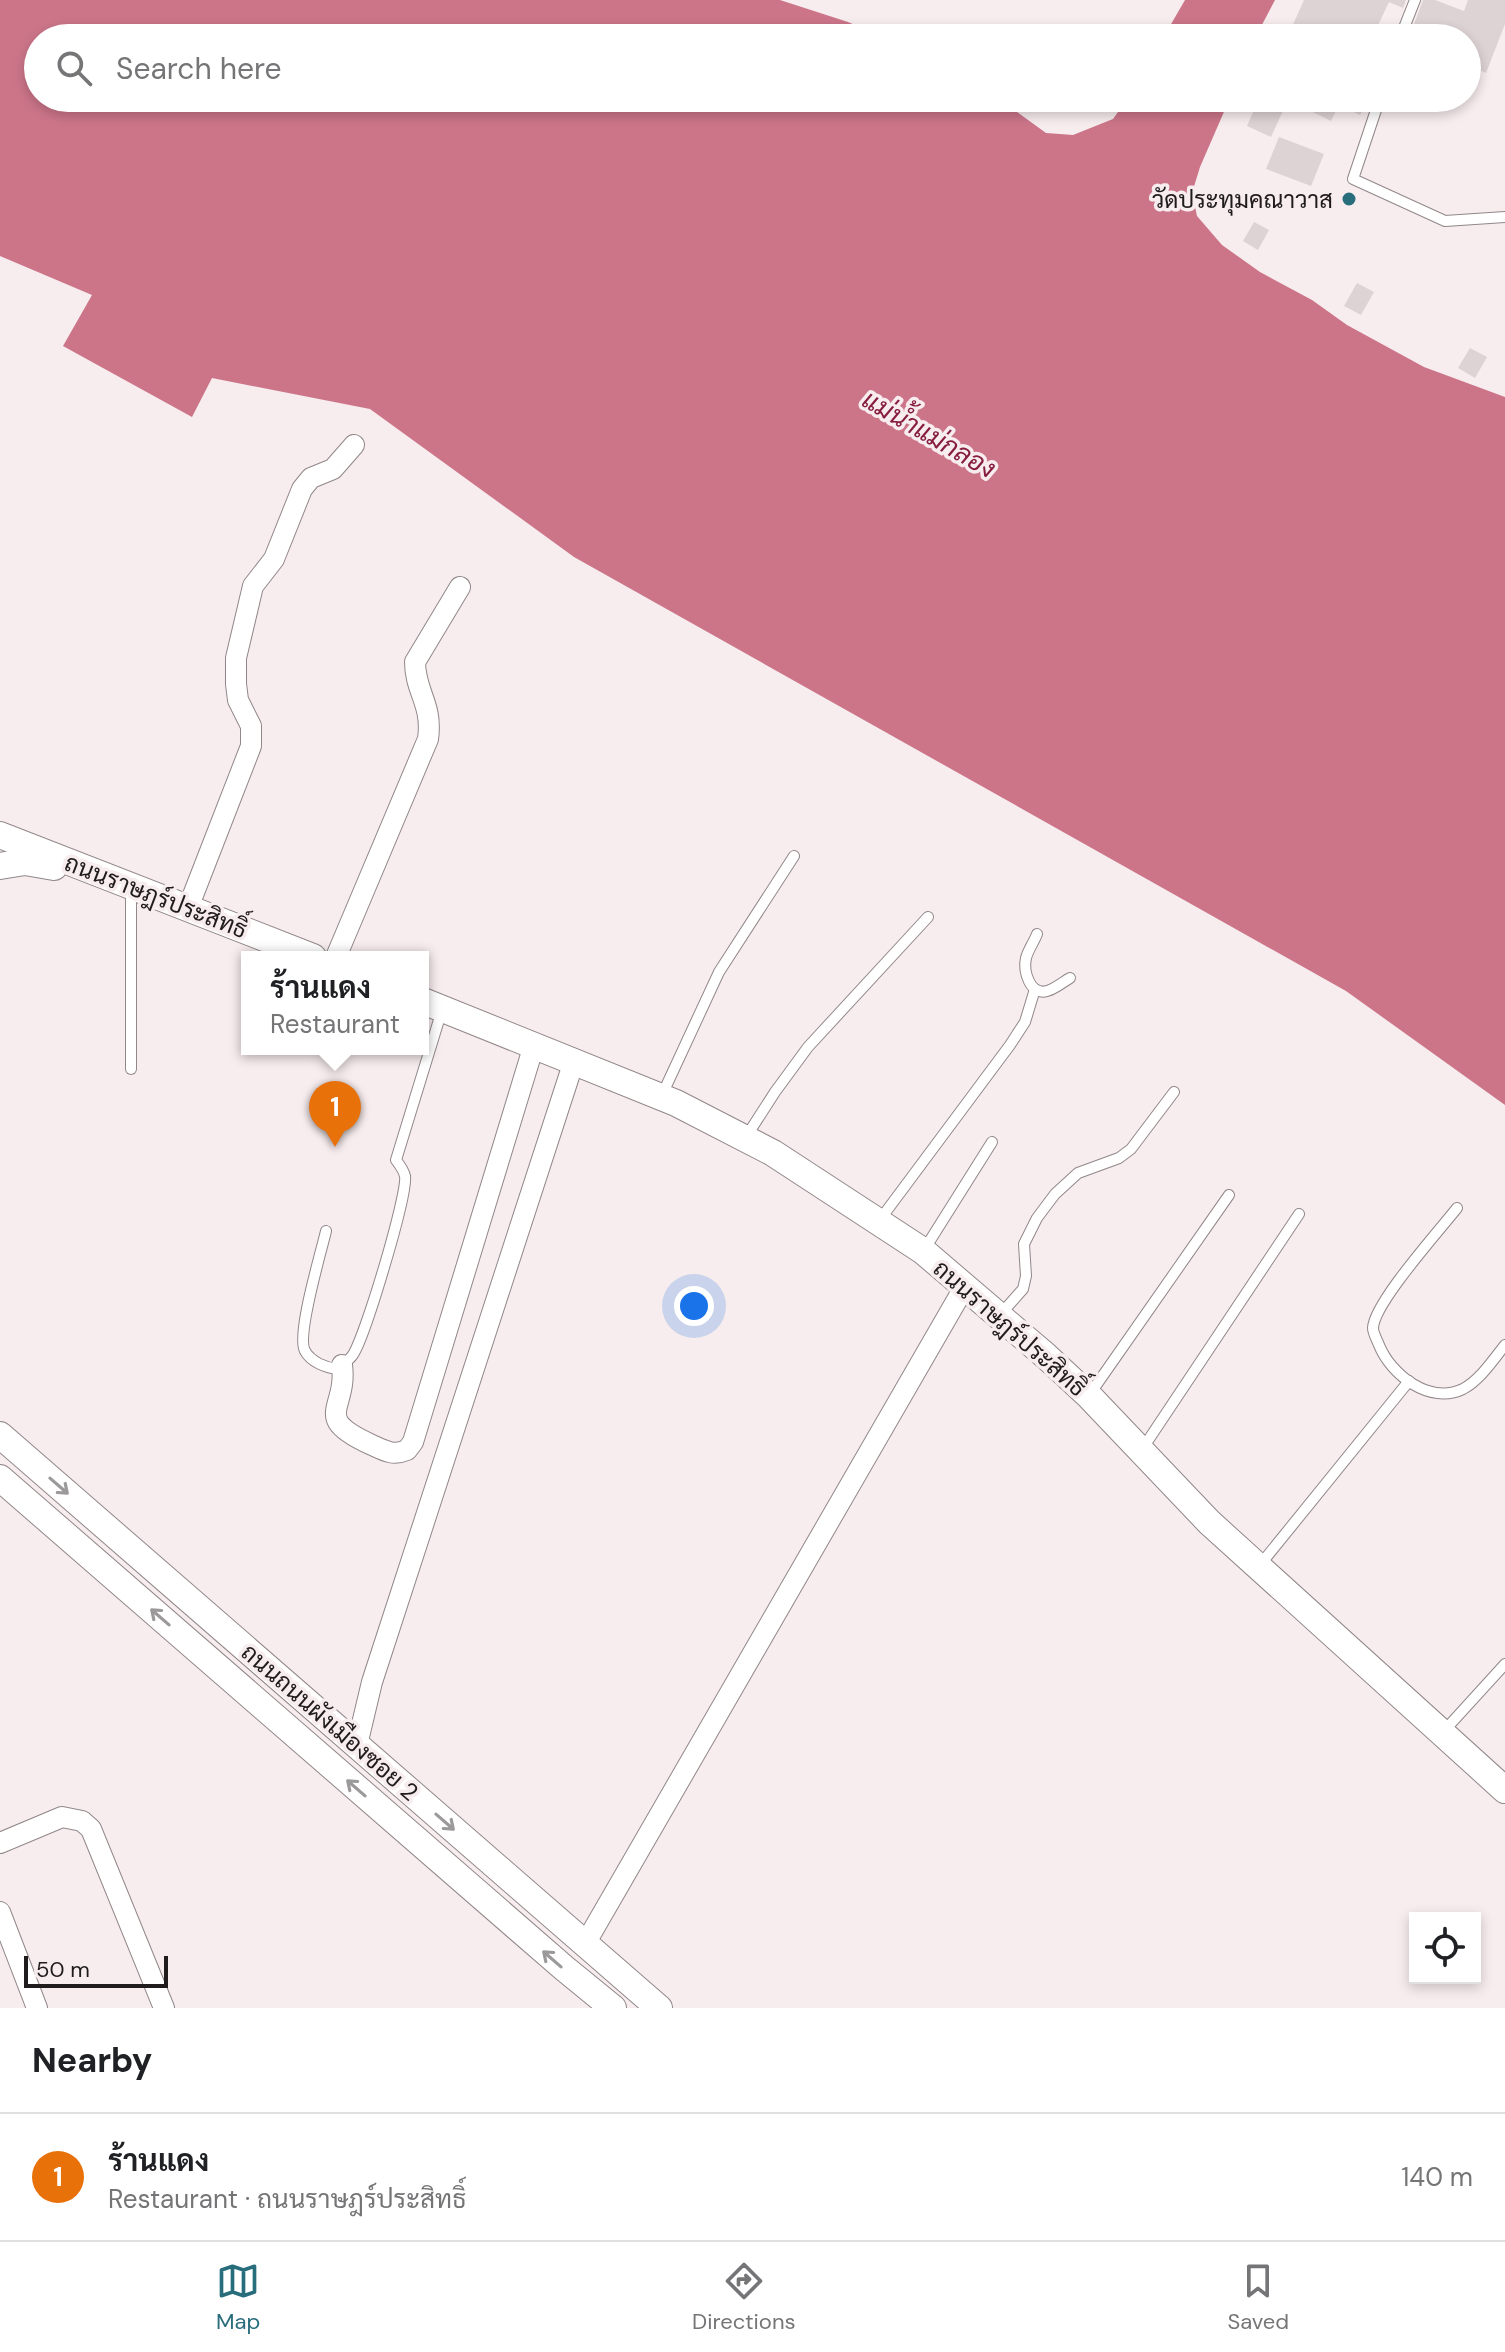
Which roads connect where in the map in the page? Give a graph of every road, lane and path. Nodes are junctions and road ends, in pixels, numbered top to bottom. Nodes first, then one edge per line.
1 (1415, 0) edge
2 (1406, 24) edge
3 (1375, 112) edge
4 (1505, 217) edge
5 (354, 445) dead end
6 (460, 587) dead end
7 (0, 835) edge
8 (794, 856) dead end
9 (0, 866) edge
10 (131, 888) junction
11 (188, 908) junction
12 (928, 917) dead end
13 (1037, 934) dead end
14 (298, 951) edge
15 (339, 951) edge
16 (1070, 978) dead end
17 (1035, 989) junction
18 (433, 1005) edge
19 (534, 1045) junction
20 (421, 1055) edge
21 (574, 1061) junction
22 (131, 1069) dead end
23 (1174, 1092) dead end
24 (662, 1097) junction
25 (745, 1138) junction
26 (992, 1142) dead end
27 (1229, 1195) dead end
28 (1457, 1208) dead end
29 (1299, 1214) dead end
30 (878, 1222) junction
31 (326, 1231) dead end
32 (923, 1251) junction
33 (965, 1286) junction
34 (999, 1316) junction
35 (1505, 1345) edge
36 (342, 1365) junction
37 (1409, 1381) junction
38 (1089, 1396) junction
39 (0, 1435) edge
40 (1140, 1452) junction
41 (0, 1478) edge
42 (1260, 1565) junction
43 (1505, 1664) edge
44 (1442, 1732) junction
45 (351, 1740) junction
46 (326, 1761) junction
47 (1505, 1790) edge
48 (0, 1843) edge
49 (0, 1912) edge
50 (585, 1944) junction
51 (608, 2006) edge
52 (37, 2008) edge
53 (164, 2008) edge
54 (659, 2008) edge

1 - 2 lane
3 - 4 lane
5 - 11 street
6 - 15 street
7 - 10 street, ถนนราษฎร์ประสิทธิ์
8 - 24 lane
9 - 10 street
10 - 11 street, ถนนราษฎร์ประสิทธิ์
10 - 22 lane
11 - 14 street, ถนนราษฎร์ประสิทธิ์
12 - 25 lane
13 - 17 lane
16 - 17 lane
17 - 30 lane
18 - 19 street, ถนนราษฎร์ประสิทธิ์
19 - 21 street, ถนนราษฎร์ประสิทธิ์
19 - 36 street
20 - 36 lane
21 - 24 street, ถนนราษฎร์ประสิทธิ์
21 - 45 street
23 - 34 lane
24 - 25 street, ถนนราษฎร์ประสิทธิ์
25 - 30 street, ถนนราษฎร์ประสิทธิ์
26 - 32 lane
27 - 38 lane
28 - 37 lane
29 - 40 lane
30 - 32 street, ถนนราษฎร์ประสิทธิ์
31 - 36 lane
32 - 33 street, ถนนราษฎร์ประสิทธิ์
33 - 34 street, ถนนราษฎร์ประสิทธิ์
33 - 50 street
34 - 38 street, ถนนราษฎร์ประสิทธิ์
35 - 37 lane
37 - 42 lane
38 - 40 street, ถนนราษฎร์ประสิทธิ์
39 -> 45 street, ถนนถนนผังเมืองซอย 2
40 - 42 street, ถนนราษฎร์ประสิทธิ์
46 -> 41 street, ถนนถนนผังเมืองซอย 2
42 - 44 street, ถนนราษฎร์ประสิทธิ์
43 - 44 lane
44 - 47 street, ถนนราษฎร์ประสิทธิ์
45 - 46 street
45 -> 50 street, ถนนถนนผังเมืองซอย 2
51 -> 46 street, ถนนถนนผังเมืองซอย 2
48 - 53 street
49 - 52 street
50 - 54 street, ถนนถนนผังเมืองซอย 2

